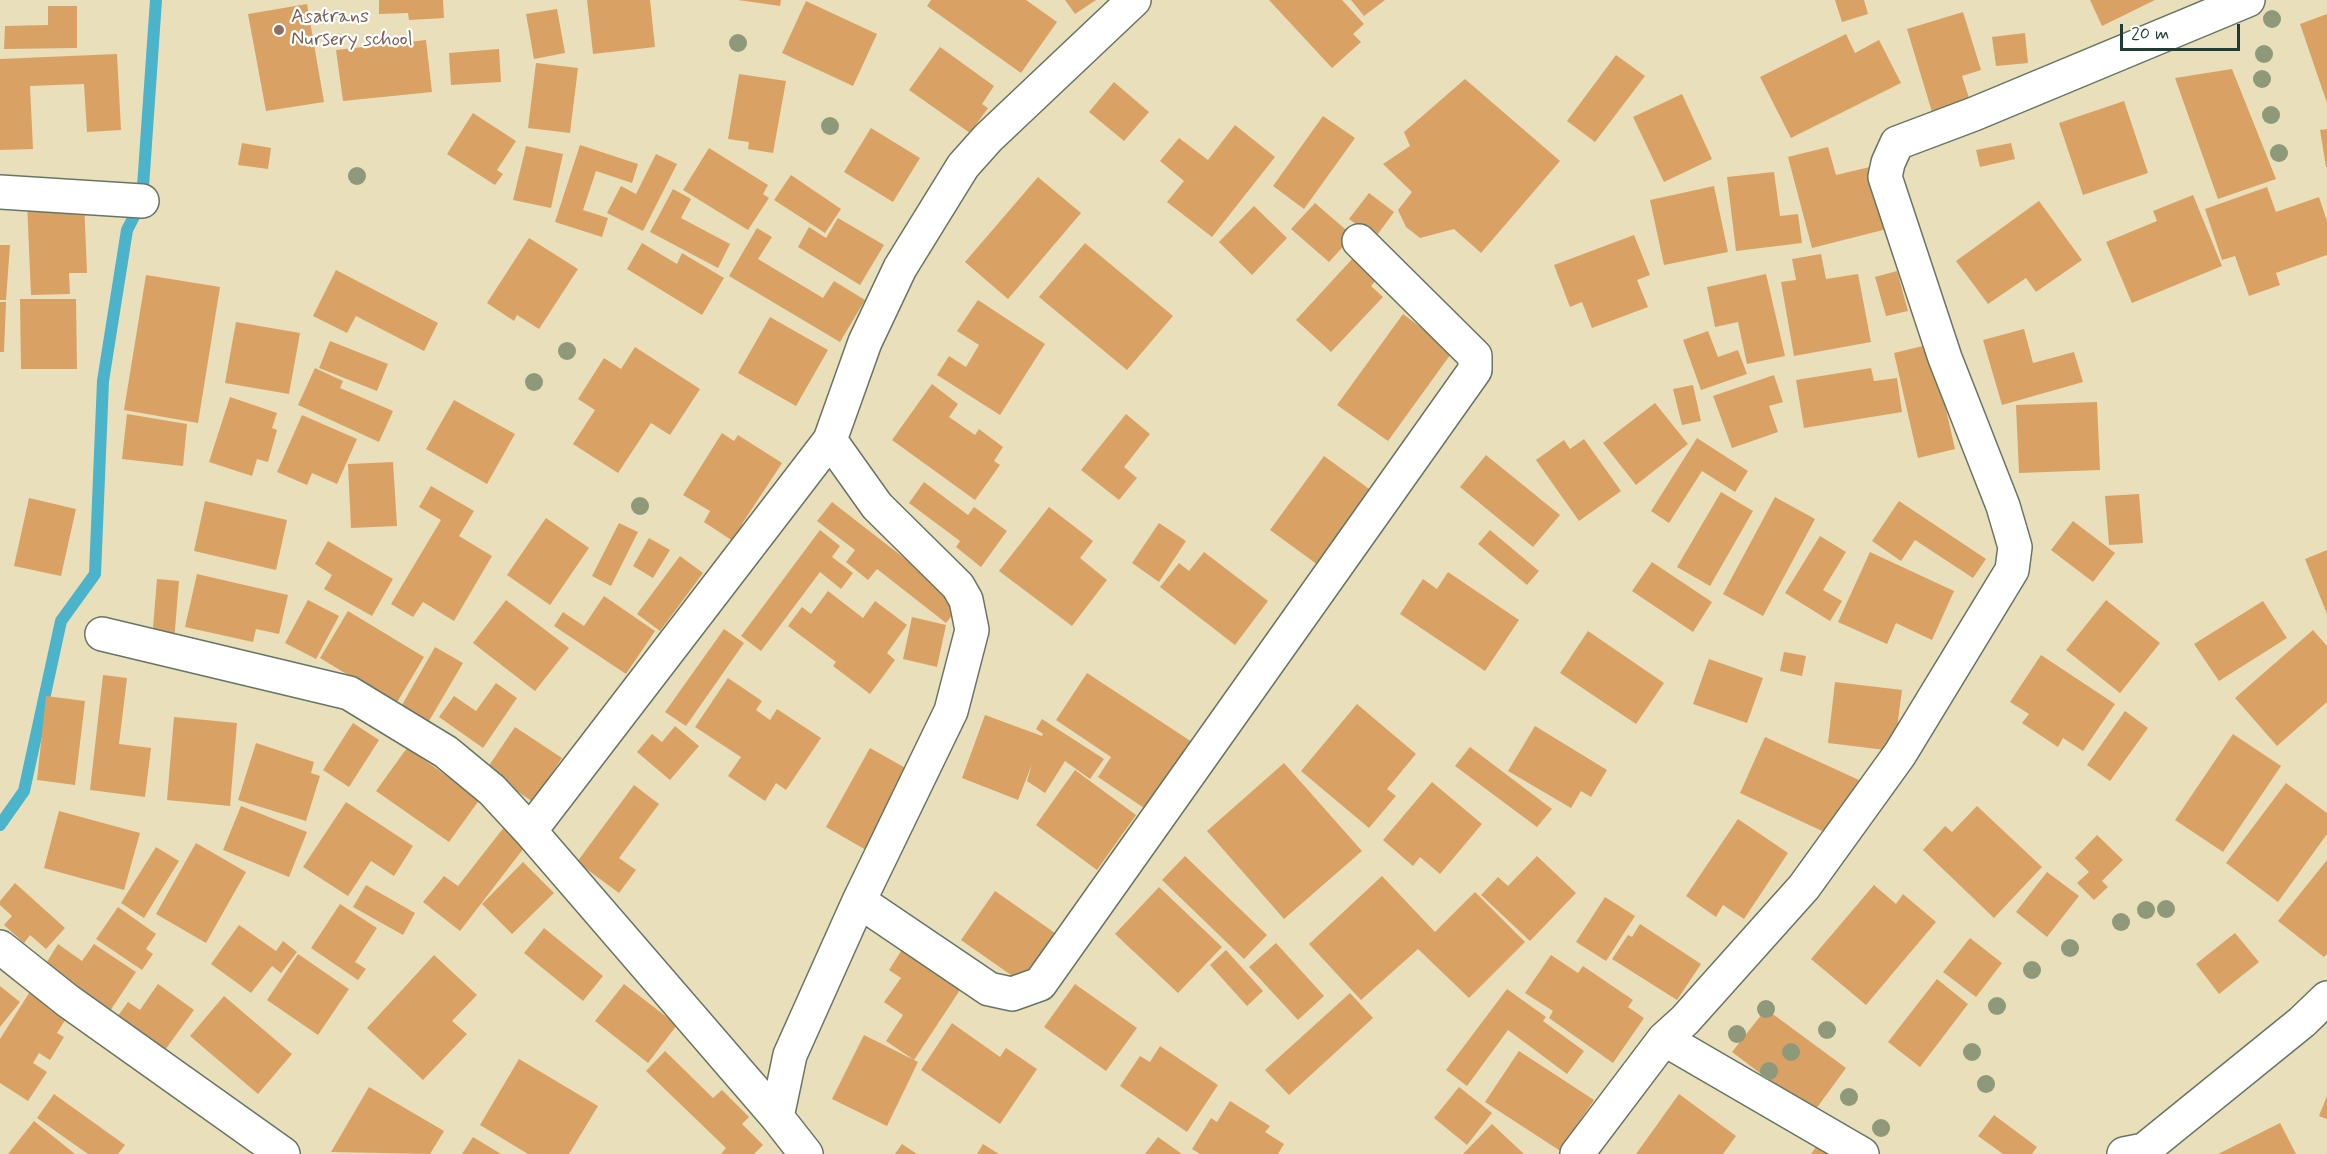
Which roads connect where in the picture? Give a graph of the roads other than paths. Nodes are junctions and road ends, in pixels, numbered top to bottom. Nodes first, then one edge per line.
1 (1134, 0) edge
2 (2248, 0) edge
3 (0, 192) edge
4 (142, 201) dead end
5 (1359, 241) dead end
6 (830, 440) junction
7 (102, 634) dead end
8 (530, 831) junction
9 (860, 901) junction
10 (0, 947) edge
11 (2327, 998) edge
12 (2314, 1026) edge
13 (1664, 1039) junction
14 (791, 1142) edge
15 (283, 1154) edge
16 (1577, 1154) edge
17 (1863, 1154) edge
18 (2124, 1154) edge

1 - 6 street
2 - 13 street
3 - 4 street
5 - 9 street
6 - 8 street
6 - 9 street
7 - 8 street
8 - 14 street
9 - 14 street
10 - 15 street
11 - 12 street
12 - 18 street
13 - 16 street
13 - 17 street

